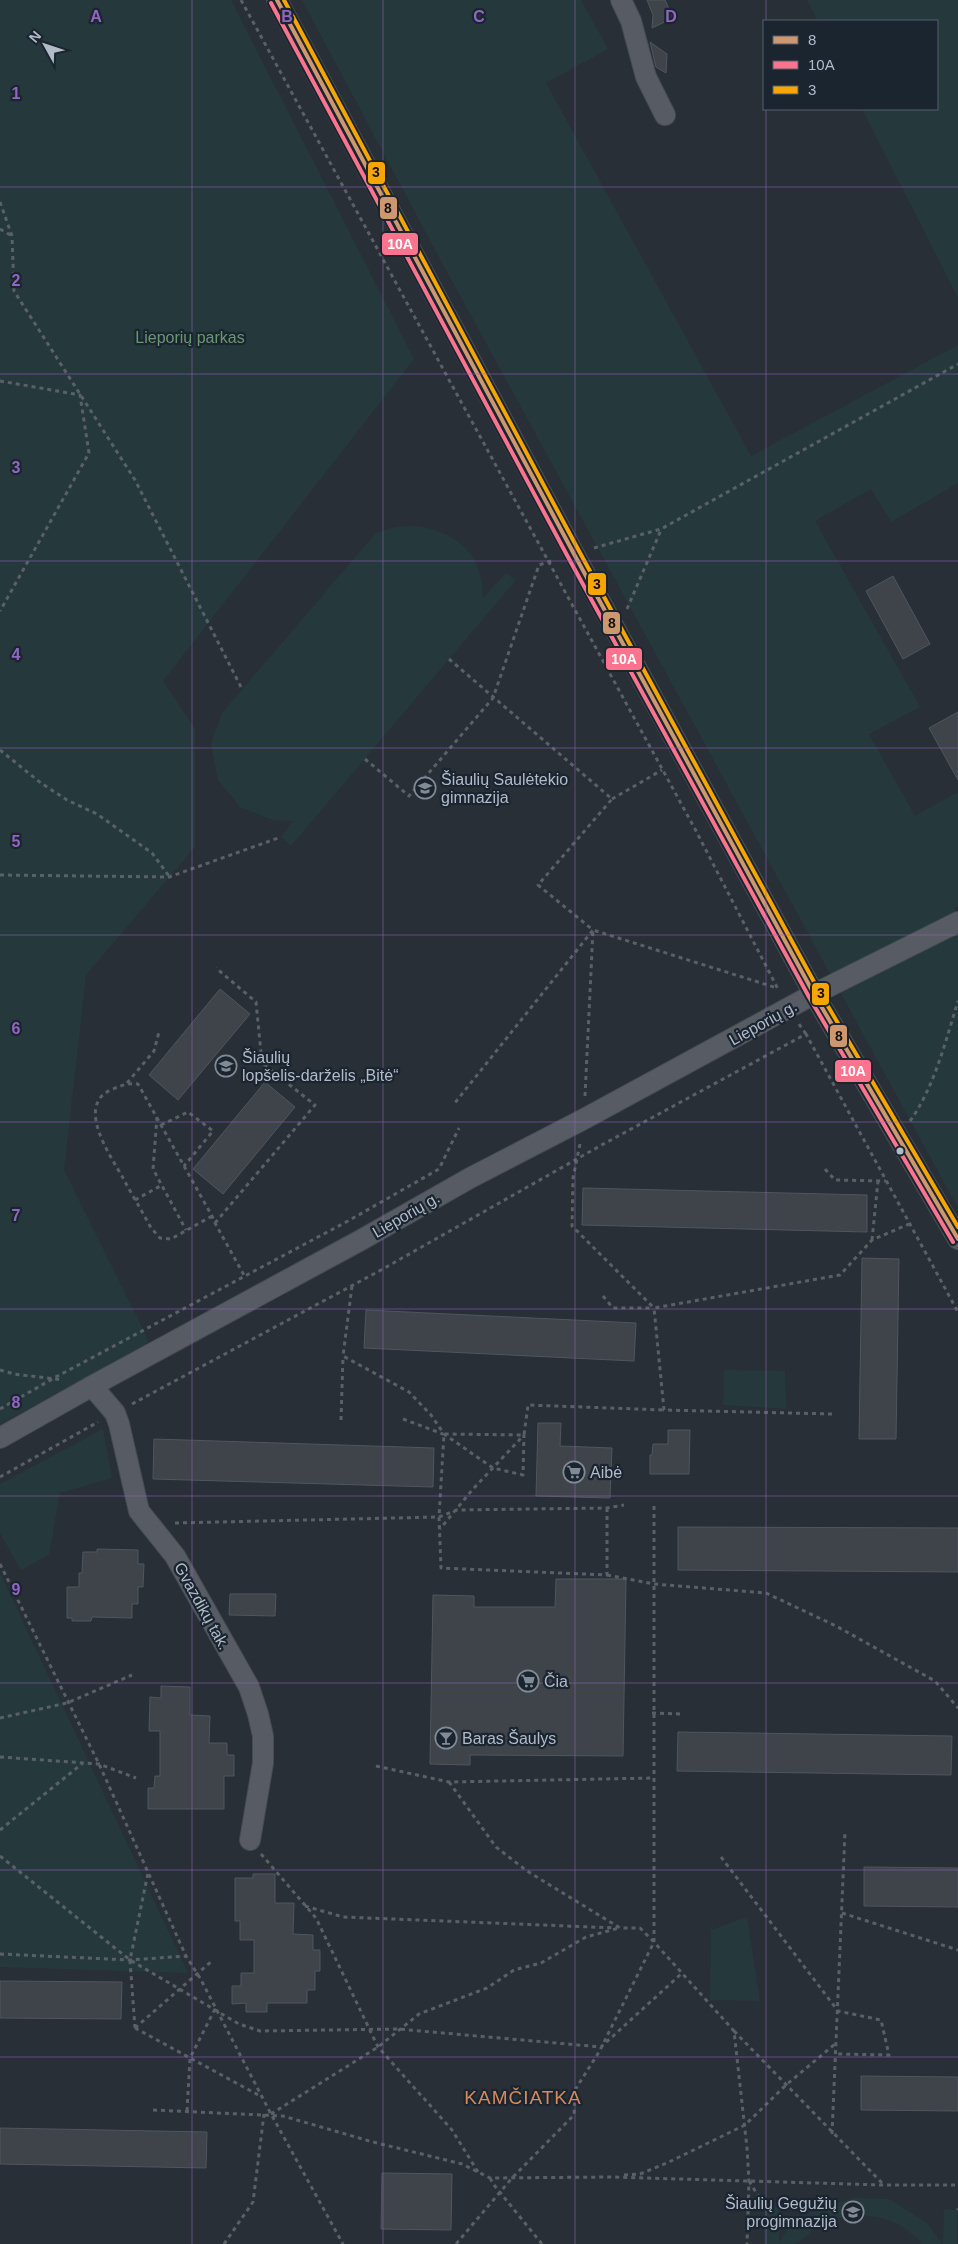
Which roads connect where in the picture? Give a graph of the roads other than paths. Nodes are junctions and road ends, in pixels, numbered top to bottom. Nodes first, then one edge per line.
1 (277, 0) edge
2 (621, 0) edge
3 (665, 115) dead end
4 (958, 922) edge
5 (814, 994) junction
6 (958, 1239) edge
7 (92, 1386) junction
8 (0, 1438) edge
9 (250, 1840) road end

1 - 5 street
2 - 3 street
4 - 5 street, Lieporių g.
5 - 6 street
5 - 7 street, Lieporių g.
7 - 8 street, Lieporių g.
7 - 9 street, Gvazdikų tak.

